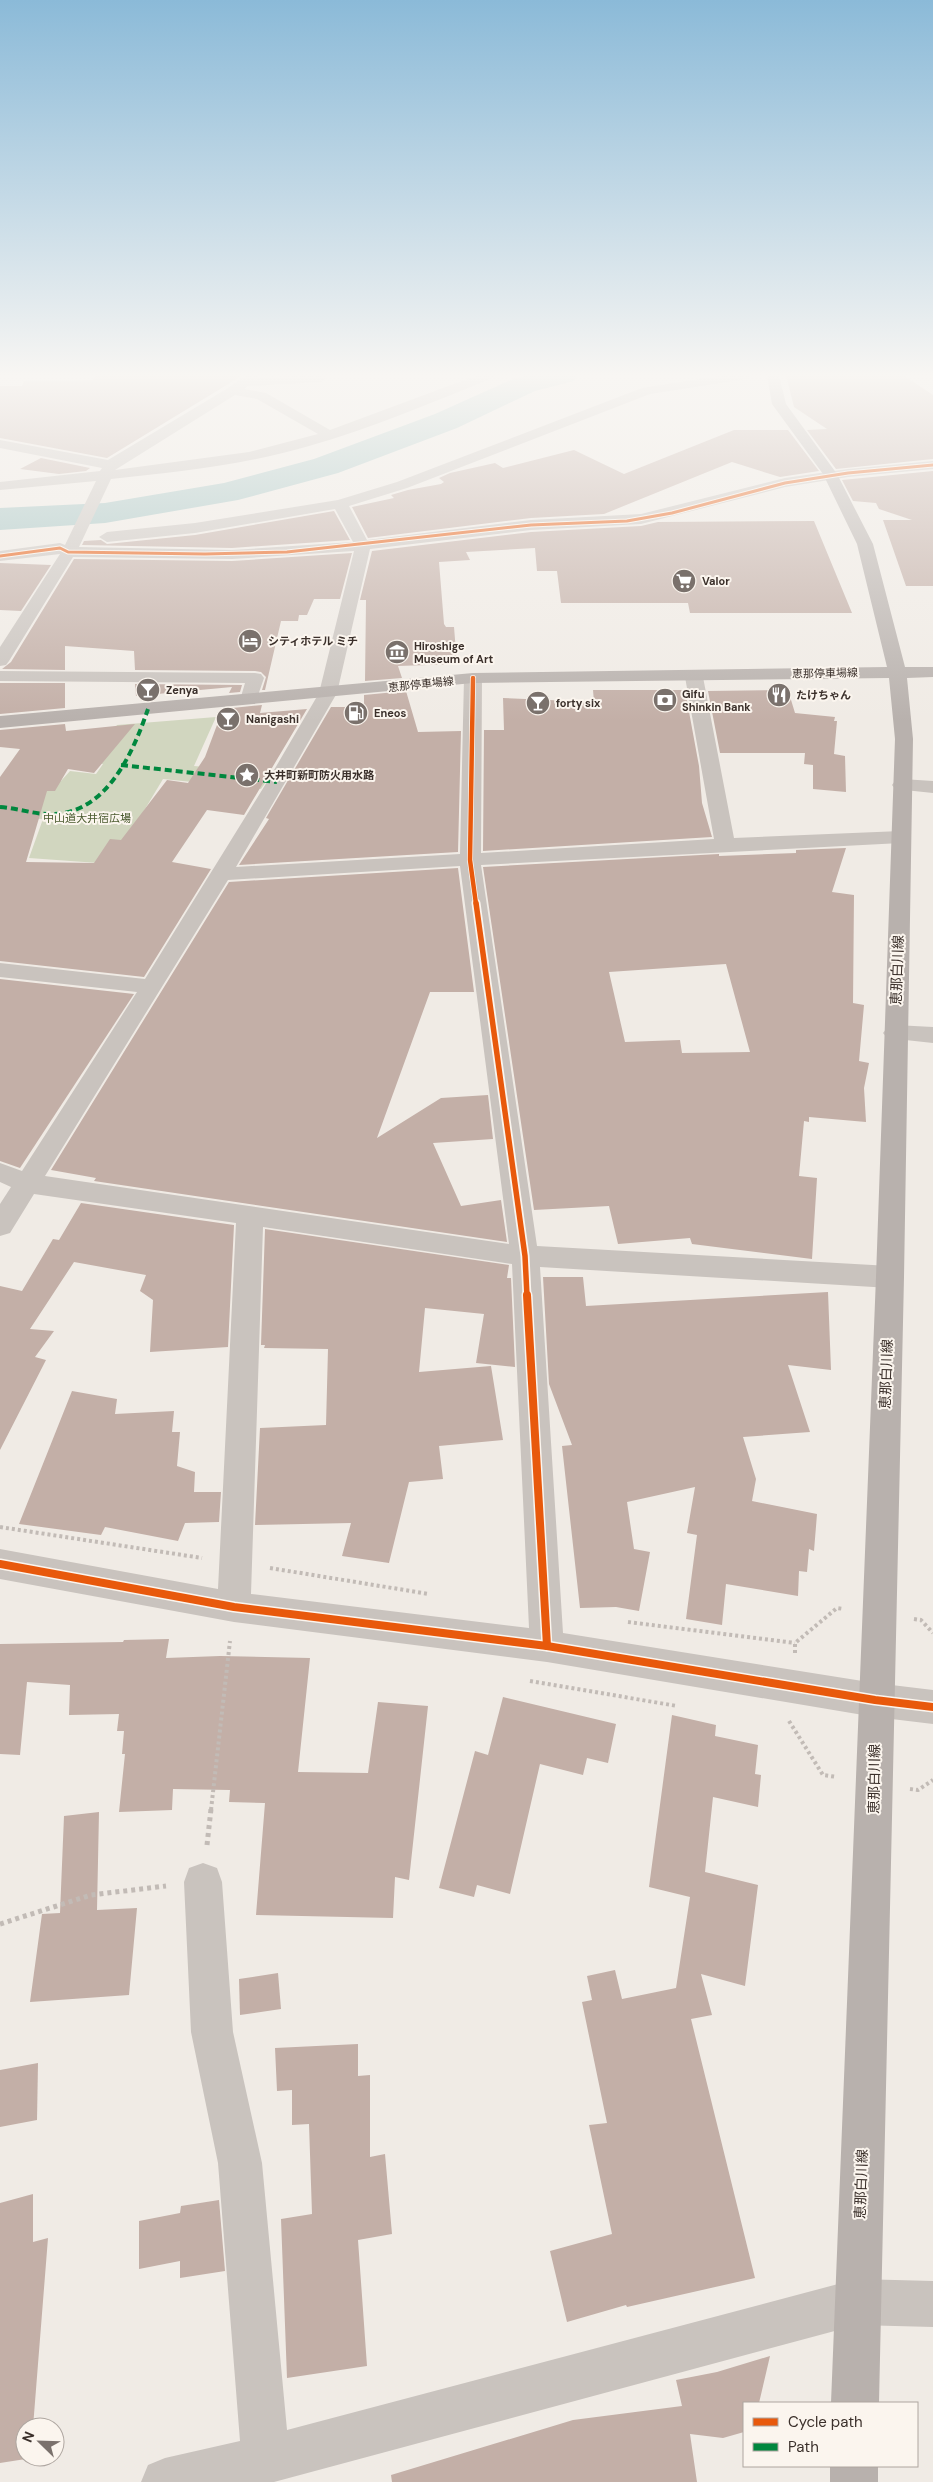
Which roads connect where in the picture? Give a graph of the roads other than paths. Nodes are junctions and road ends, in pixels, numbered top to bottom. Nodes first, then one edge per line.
1 (98, 491) edge
2 (383, 491) edge
3 (750, 491) edge
4 (838, 491) edge
5 (340, 504) junction
6 (74, 543) junction
7 (363, 546) junction
8 (0, 556) edge
9 (0, 661) edge
10 (897, 671) junction
11 (933, 672) edge
12 (0, 676) edge
13 (694, 677) junction
14 (473, 678) junction
15 (328, 693) junction
16 (249, 700) junction
17 (0, 722) edge
18 (918, 786) edge
19 (901, 838) junction
20 (725, 843) junction
21 (470, 860) junction
22 (220, 874) junction
23 (0, 970) edge
24 (152, 987) junction
25 (895, 1033) junction
26 (933, 1035) edge
27 (0, 1172) edge
28 (26, 1183) junction
29 (250, 1216) junction
30 (0, 1226) edge
31 (525, 1256) junction
32 (890, 1277) junction
33 (0, 1564) edge
34 (232, 1619) junction
35 (547, 1646) junction
36 (875, 1700) junction
37 (933, 1707) edge
38 (203, 1882) road end
39 (857, 2302) junction
40 (933, 2304) edge
41 (855, 2402) edge
42 (266, 2460) junction
43 (854, 2467) edge
44 (175, 2481) edge
45 (854, 2482) edge

1 - 6 street
2 - 5 street
3 - 7 street
4 - 10 main road, 恵那白川線
5 - 6 street
5 - 7 street
6 - 7 street
6 - 8 street
6 - 9 street
7 - 15 street
10 - 11 main road, 恵那停車場線
10 - 13 main road, 恵那停車場線
10 - 18 main road, 恵那白川線
12 - 16 street
13 - 14 main road, 恵那停車場線
13 - 20 street
14 - 15 main road, 恵那停車場線
14 - 21 street
15 - 16 main road, 恵那停車場線
15 - 22 street
16 - 17 main road, 恵那停車場線
18 - 19 main road, 恵那白川線
19 - 20 street
19 - 25 main road, 恵那白川線
20 - 21 street
21 - 22 street
21 - 31 street
22 - 24 street
23 - 24 street
24 - 28 street
25 - 26 street
25 - 32 main road, 恵那白川線
27 - 28 street
28 - 29 street
28 - 30 street
29 - 31 street
29 - 34 street
31 - 32 street
31 - 35 street
32 - 36 main road, 恵那白川線
33 - 34 street
34 - 35 street
35 - 36 street
36 - 37 street
36 - 39 main road, 恵那白川線
38 - 42 street
39 - 40 street
39 - 41 main road, 恵那白川線
39 - 42 street
42 - 44 street
43 - 45 main road

